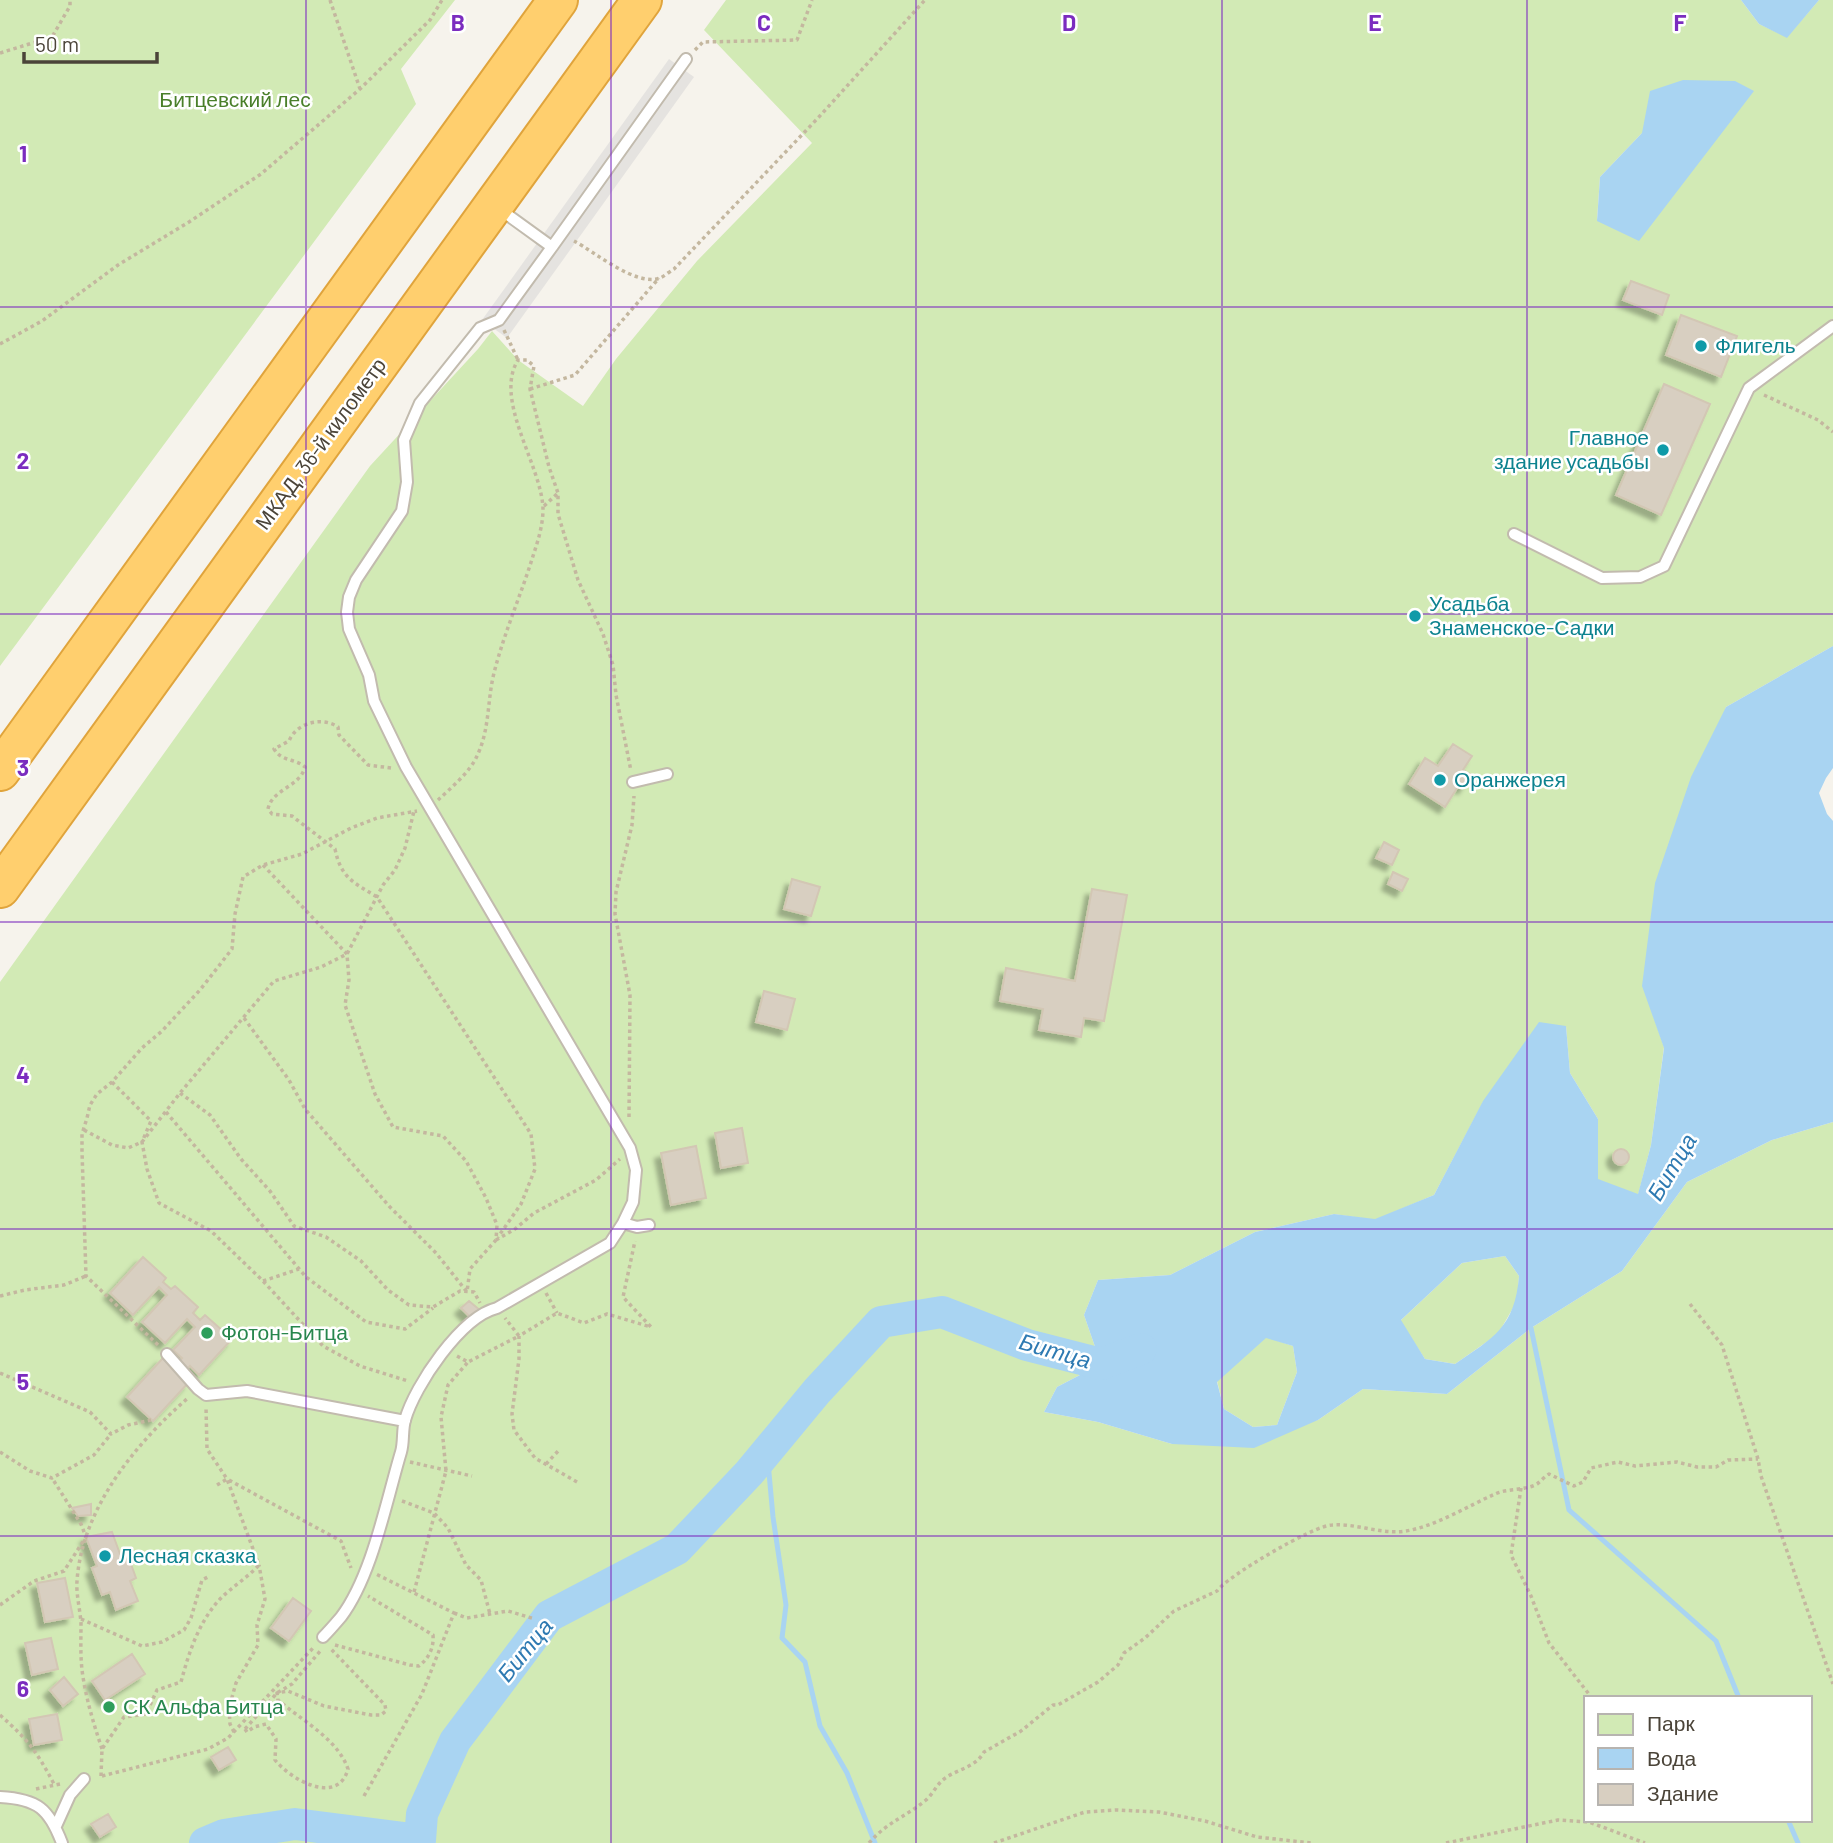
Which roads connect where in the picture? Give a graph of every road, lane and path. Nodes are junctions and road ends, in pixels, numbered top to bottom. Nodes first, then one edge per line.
1 (70, 0) edge
2 (330, 0) edge
3 (442, 0) edge
4 (558, 0) edge
5 (642, 0) edge
6 (812, 0) edge
7 (925, 0) edge
8 (0, 53) edge
9 (686, 59) joint
10 (359, 89) junction
11 (493, 205) junction
12 (552, 247) junction
13 (659, 278) junction
14 (499, 320) junction
15 (1833, 326) edge
16 (0, 344) edge
17 (519, 360) junction
18 (515, 365) dead end
19 (1749, 388) junction
20 (530, 389) junction
21 (1833, 432) edge
22 (558, 494) junction
23 (543, 507) dead end
24 (1514, 534) dead end
25 (406, 767) junction
26 (0, 771) edge
27 (667, 774) dead end
28 (633, 782) junction
29 (414, 811) dead end
30 (262, 865) dead end
31 (0, 888) edge
32 (377, 897) junction
33 (347, 954) junction
34 (243, 1017) junction
35 (180, 1093) junction
36 (166, 1112) junction
37 (83, 1130) junction
38 (142, 1142) junction
39 (630, 1148) junction
40 (623, 1223) junction
41 (649, 1225) dead end
42 (636, 1227) junction
43 (496, 1240) junction
44 (299, 1269) junction
45 (86, 1276) junction
46 (262, 1281) junction
47 (541, 1283) junction
48 (467, 1292) junction
49 (0, 1296) edge
50 (440, 1303) junction
51 (1690, 1304) dead end
52 (497, 1308) junction
53 (484, 1311) junction
54 (557, 1313) junction
55 (519, 1336) junction
56 (446, 1349) junction
57 (167, 1354) joint
58 (468, 1362) junction
59 (0, 1373) edge
60 (421, 1386) junction
61 (202, 1392) junction
62 (151, 1420) dead end
63 (405, 1421) junction
64 (111, 1434) junction
65 (560, 1449) dead end
66 (0, 1452) edge
67 (398, 1459) junction
68 (1758, 1459) junction
69 (546, 1464) junction
70 (446, 1471) junction
71 (472, 1476) dead end
72 (52, 1478) junction
73 (228, 1479) junction
74 (577, 1482) dead end
75 (217, 1485) dead end
76 (1521, 1488) junction
77 (388, 1495) junction
78 (434, 1513) junction
79 (86, 1537) junction
80 (259, 1565) junction
81 (365, 1569) junction
82 (210, 1576) dead end
83 (359, 1591) junction
84 (414, 1593) junction
85 (0, 1605) edge
86 (454, 1613) junction
87 (491, 1614) junction
88 (81, 1619) junction
89 (535, 1619) dead end
90 (325, 1640) junction
91 (1833, 1684) edge
92 (277, 1693) junction
93 (1590, 1696) edge
94 (0, 1715) edge
95 (234, 1732) junction
96 (102, 1749) junction
97 (101, 1776) junction
98 (84, 1779) junction
99 (55, 1785) junction
100 (27, 1790) dead end
101 (364, 1796) dead end
102 (0, 1797) edge
103 (1584, 1821) edge
104 (1592, 1822) edge
105 (56, 1826) junction
106 (62, 1843) edge
107 (869, 1843) edge
108 (994, 1843) edge
109 (1311, 1843) edge
110 (1446, 1843) edge
111 (1645, 1843) edge

1 - 8 path
2 - 10 path
3 - 10 path
4 - 26 highway
5 - 11 highway, МКАД, 36-й километр
6 - 9 path
7 - 13 path
9 - 12 lane
10 - 16 path
11 - 12 lane
11 - 31 highway, МКАД, 36-й километр
12 - 13 path
12 - 14 lane
13 - 20 path
14 - 17 path
14 - 25 lane
15 - 19 lane
17 - 18 path
17 - 20 path
19 - 21 path
19 - 24 lane
20 - 22 path
22 - 23 path
22 - 28 path
25 - 32 path
25 - 39 lane
27 - 28 lane
28 - 39 path
29 - 32 path
30 - 33 path
32 - 33 path
32 - 43 path
33 - 34 path
33 - 43 path
34 - 35 path
34 - 48 path
35 - 36 path
35 - 50 path
36 - 38 path
36 - 44 path
37 - 38 path
37 - 38 path
37 - 45 path
38 - 46 path
39 - 40 lane
39 - 43 path
40 - 42 lane
40 - 47 lane
41 - 42 lane
42 - 54 path
43 - 48 path
44 - 46 path
44 - 50 path
45 - 49 path
45 - 57 path
46 - 60 path
47 - 52 lane
47 - 54 path
48 - 50 path
48 - 53 path
51 - 68 path
52 - 53 lane
52 - 55 path
53 - 56 lane
54 - 55 path
55 - 58 path
55 - 69 path
56 - 58 path
56 - 60 lane
57 - 61 lane
58 - 70 path
59 - 64 path
60 - 63 lane
61 - 63 lane
61 - 73 path
61 - 79 path
62 - 64 path
63 - 67 lane
64 - 72 path
65 - 69 path
66 - 72 path
67 - 70 path
67 - 77 lane
68 - 76 path
68 - 91 path
69 - 74 path
70 - 71 path
70 - 78 path
72 - 79 path
73 - 75 path
73 - 80 path
73 - 83 path
76 - 93 path
76 - 107 path
77 - 78 path
77 - 81 lane
78 - 84 path
78 - 87 path
79 - 85 path
79 - 88 path
80 - 95 path
80 - 96 path
81 - 83 lane
81 - 84 path
82 - 88 path
83 - 90 lane
83 - 90 path
84 - 86 path
86 - 87 path
86 - 101 path
87 - 89 path
88 - 96 path
90 - 92 path
90 - 92 path
90 - 95 path
92 - 92 path
94 - 99 path
95 - 97 path
96 - 97 path
97 - 98 path
98 - 99 path
98 - 105 lane
99 - 100 path
102 - 105 lane
103 - 110 path
104 - 111 path
105 - 106 lane
108 - 109 path

